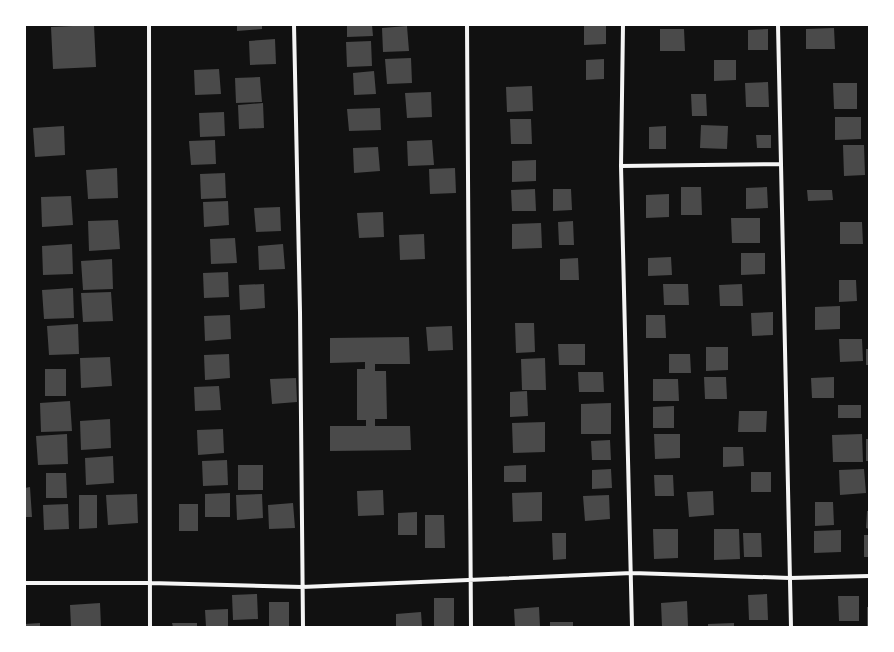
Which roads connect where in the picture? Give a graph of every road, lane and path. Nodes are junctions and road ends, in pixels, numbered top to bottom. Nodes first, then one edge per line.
1 (149, 25) edge
2 (294, 25) edge
3 (467, 25) edge
4 (623, 25) edge
5 (778, 25) edge
6 (780, 164) junction
7 (621, 166) junction
8 (632, 574) junction
9 (869, 576) edge
10 (790, 578) junction
11 (471, 579) junction
12 (25, 583) edge
13 (150, 583) junction
14 (302, 587) junction
15 (150, 627) edge
16 (303, 627) edge
17 (471, 627) edge
18 (632, 627) edge
19 (791, 627) edge

1 - 13 street
2 - 14 street
3 - 11 street
4 - 7 street
5 - 6 street
6 - 7 street
6 - 10 street
7 - 8 street
8 - 10 street
8 - 11 street
8 - 18 street
9 - 10 street
10 - 19 street
11 - 14 street
11 - 17 street
12 - 13 street
13 - 14 street
13 - 15 street
14 - 16 street

